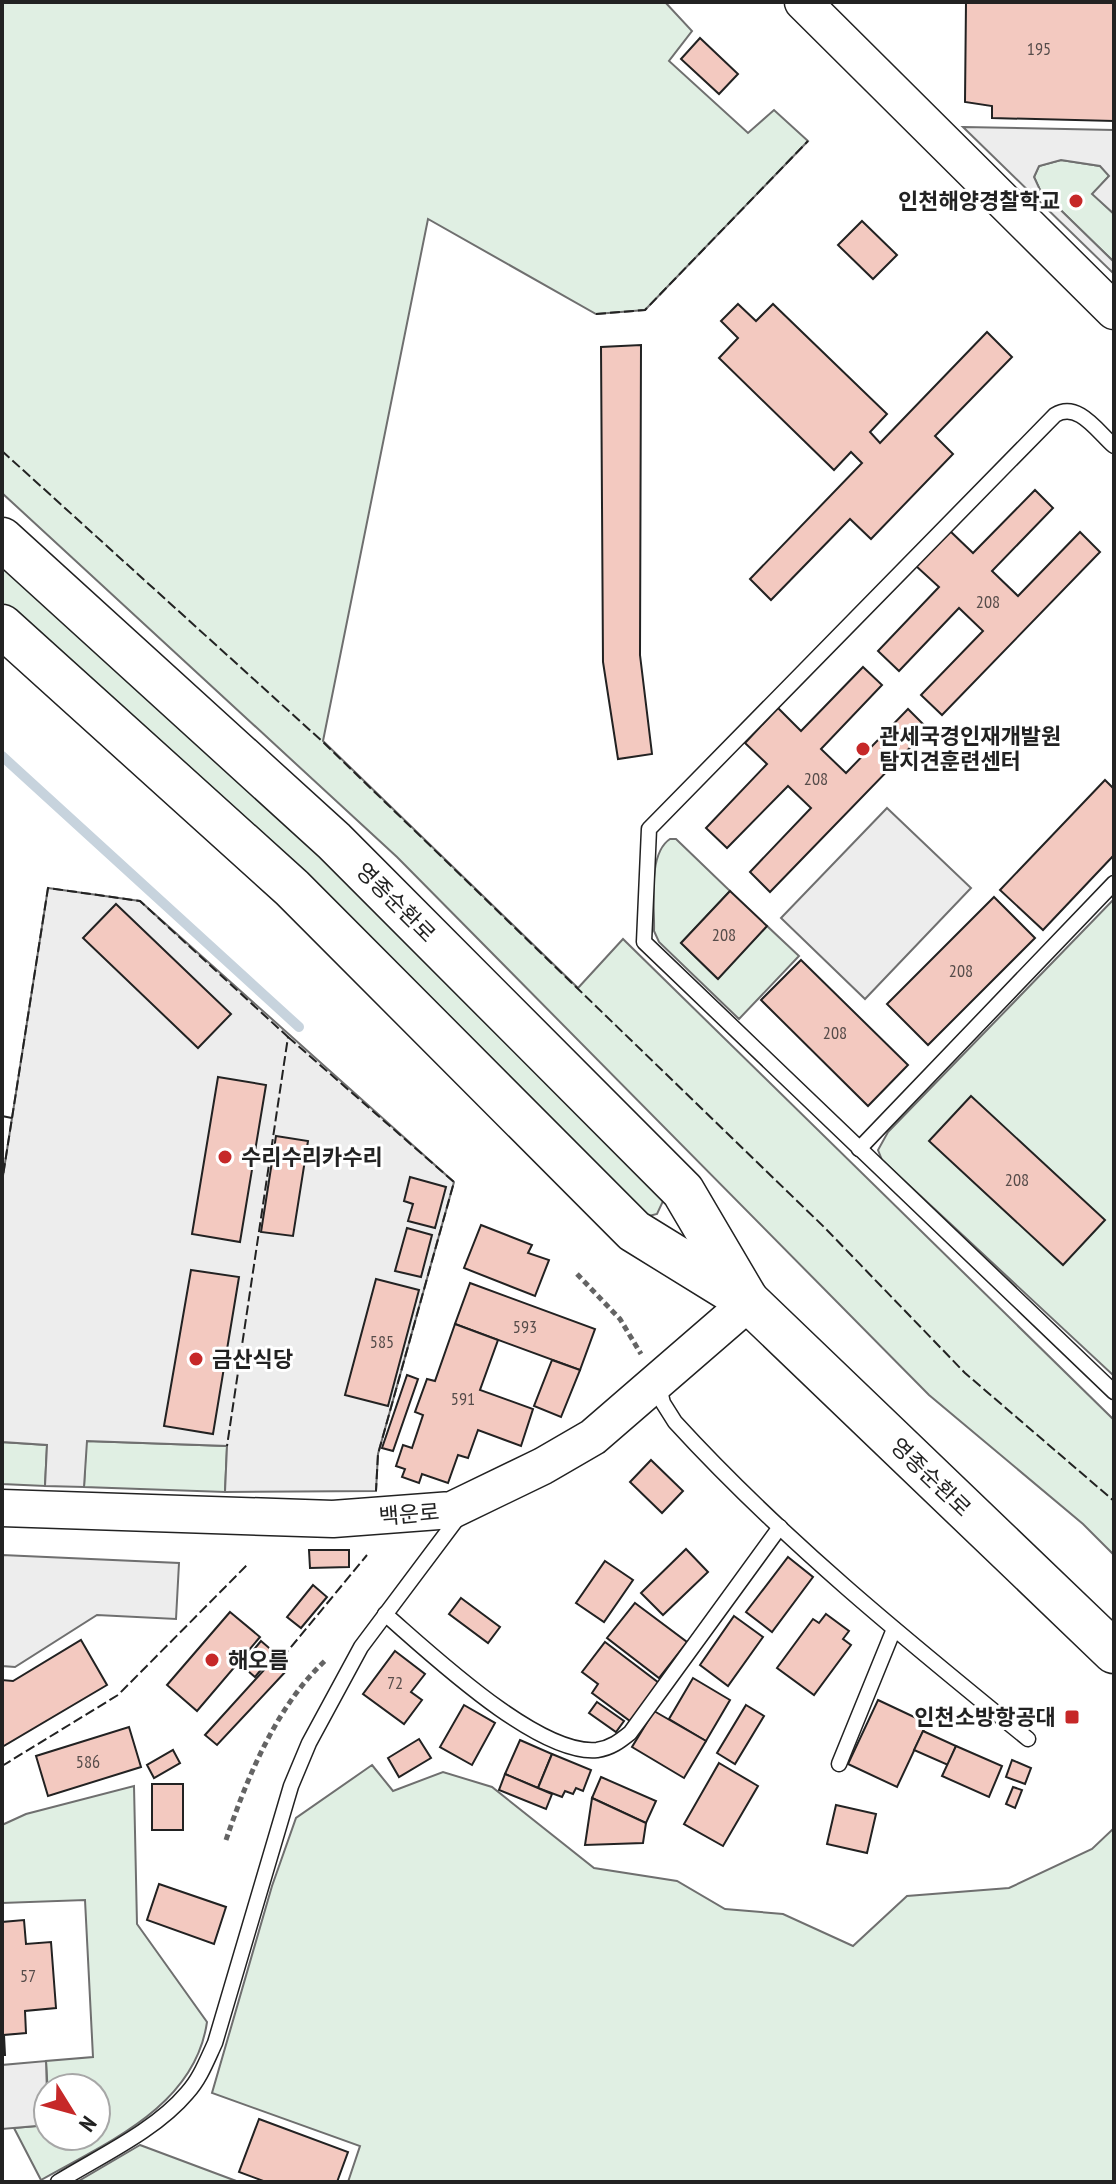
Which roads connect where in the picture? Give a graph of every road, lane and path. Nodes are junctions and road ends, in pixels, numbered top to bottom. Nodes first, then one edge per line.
1 (803, 2) edge
2 (1114, 311) edge
3 (1114, 446) edge
4 (2, 539) edge
5 (2, 626) edge
6 (1114, 883) edge
7 (859, 1149) junction
8 (577, 1274) dead end
9 (749, 1302) junction
10 (658, 1382) junction
11 (1114, 1392) edge
12 (469, 1504) junction
13 (2, 1508) edge
14 (780, 1527) junction
15 (385, 1614) junction
16 (894, 1629) junction
17 (1114, 1652) edge
18 (329, 1657) dead end
19 (1028, 1739) dead end
20 (839, 1764) dead end
21 (226, 1840) dead end
22 (58, 2182) edge

1 - 2 street
3 - 7 lane
4 - 9 main road, 영종순환로
5 - 9 main road, 영종순환로
6 - 7 lane
7 - 11 lane
8 - 10 path
9 - 10 street, 백운로
9 - 17 main road, 영종순환로
10 - 12 street, 백운로
10 - 14 lane
12 - 13 street, 백운로
12 - 15 lane
14 - 15 lane
14 - 16 lane
15 - 22 lane
16 - 19 lane
16 - 20 lane
18 - 21 path

